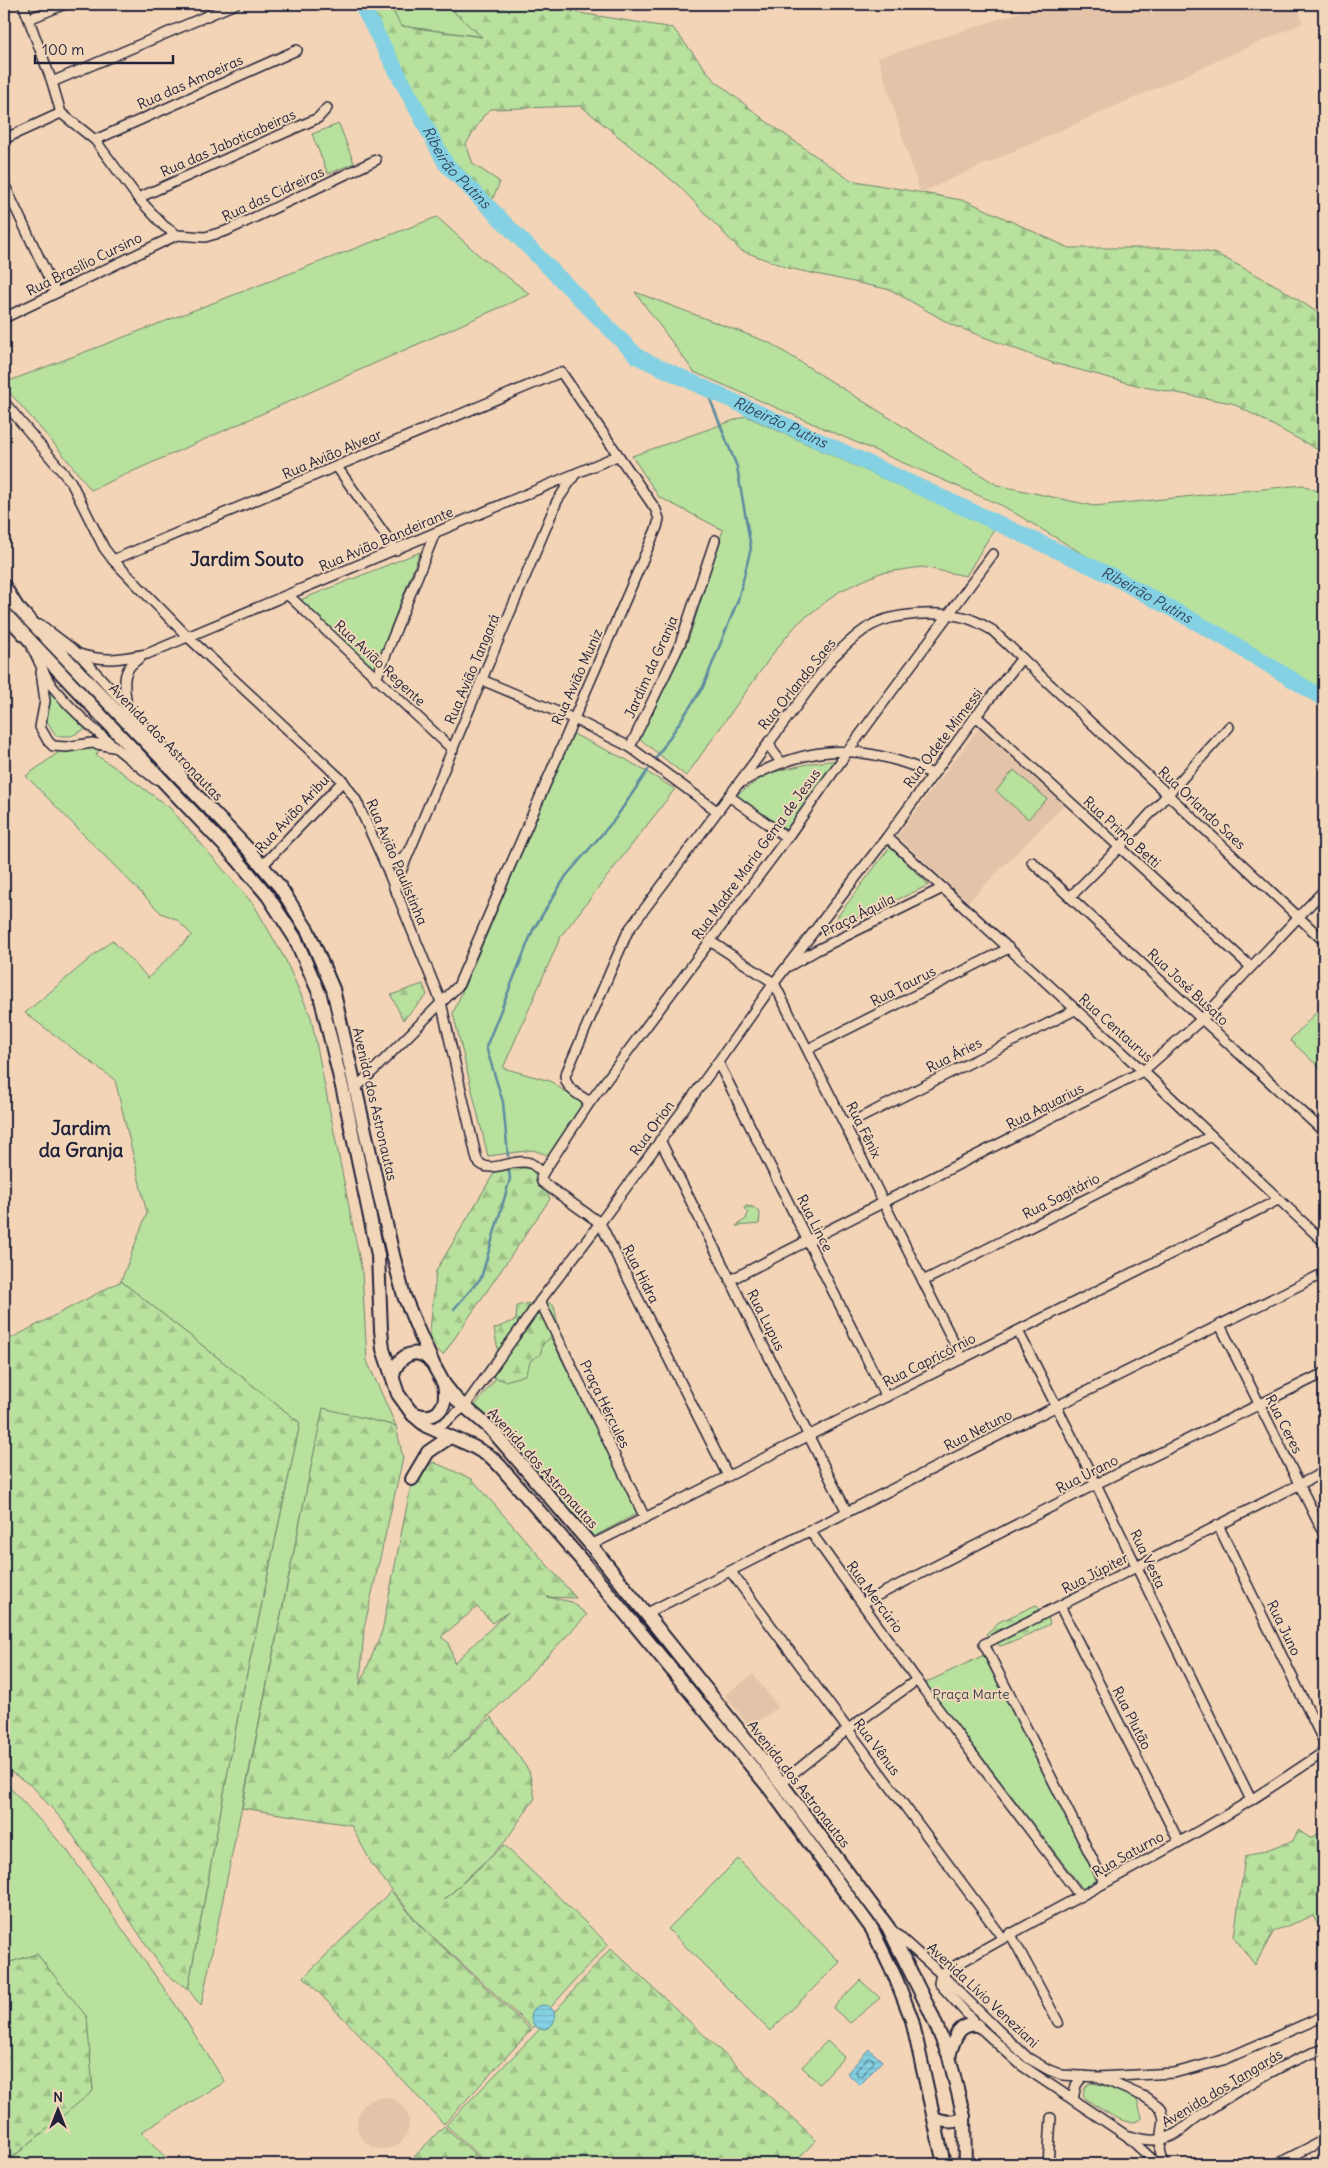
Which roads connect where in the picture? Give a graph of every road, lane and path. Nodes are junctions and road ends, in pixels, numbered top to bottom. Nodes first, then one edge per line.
1 (23, 4) edge
2 (65, 4) edge
3 (234, 4) edge
4 (29, 19) junction
5 (297, 50) dead end
6 (52, 82) junction
7 (326, 108) dead end
8 (61, 113) junction
9 (4, 139) edge
10 (95, 140) junction
11 (376, 160) dead end
12 (4, 184) edge
13 (138, 198) junction
14 (177, 235) junction
15 (56, 293) junction
16 (4, 318) edge
17 (561, 372) joint
18 (4, 402) edge
19 (617, 456) junction
20 (337, 467) junction
21 (575, 475) junction
22 (545, 488) junction
23 (558, 501) junction
24 (435, 533) junction
25 (715, 540) dead end
26 (396, 550) junction
27 (993, 554) dead end
28 (113, 560) junction
29 (4, 586) edge
30 (288, 595) junction
31 (4, 613) edge
32 (948, 614) junction
33 (188, 637) junction
34 (60, 646) junction
35 (79, 654) junction
36 (147, 654) junction
37 (1022, 658) junction
38 (41, 659) junction
39 (376, 679) junction
40 (482, 680) junction
41 (128, 709) junction
42 (976, 716) junction
43 (574, 720) junction
44 (1229, 727) dead end
45 (140, 729) junction
46 (769, 741) junction
47 (121, 745) junction
48 (630, 747) junction
49 (453, 750) junction
50 (848, 751) junction
51 (781, 762) junction
52 (933, 774) junction
53 (343, 781) junction
54 (738, 784) junction
55 (1167, 795) junction
56 (728, 796) junction
57 (717, 811) junction
58 (887, 837) junction
59 (787, 838) junction
60 (1119, 848) junction
61 (412, 849) junction
62 (1032, 862) dead end
63 (385, 864) junction
64 (262, 866) junction
65 (394, 888) junction
66 (943, 888) junction
67 (1324, 890) edge
68 (1070, 897) junction
69 (1299, 917) junction
70 (810, 936) junction
71 (710, 941) junction
72 (1324, 941) edge
73 (1009, 948) junction
74 (817, 950) junction
75 (1251, 967) junction
76 (786, 968) junction
77 (774, 983) junction
78 (441, 1002) junction
79 (1075, 1010) junction
80 (1202, 1019) junction
81 (808, 1049) junction
82 (718, 1062) junction
83 (1143, 1071) junction
84 (356, 1088) junction
85 (590, 1102) junction
86 (846, 1125) junction
87 (1324, 1132) edge
88 (1211, 1136) junction
89 (660, 1140) junction
90 (544, 1173) junction
91 (1278, 1200) junction
92 (885, 1203) junction
93 (600, 1223) junction
94 (808, 1241) junction
95 (1324, 1242) edge
96 (1324, 1273) edge
97 (730, 1280) junction
98 (924, 1281) junction
99 (540, 1301) junction
100 (1220, 1325) junction
101 (1018, 1331) junction
102 (962, 1358) junction
103 (434, 1366) junction
104 (1324, 1373) edge
105 (393, 1377) junction
106 (444, 1384) junction
107 (886, 1397) junction
108 (1260, 1405) junction
109 (465, 1406) junction
110 (1056, 1406) junction
111 (408, 1409) junction
112 (432, 1429) junction
113 (808, 1436) junction
114 (450, 1437) junction
115 (1324, 1472) edge
116 (728, 1476) junction
117 (412, 1478) dead end
118 (1096, 1484) junction
119 (1299, 1484) junction
120 (848, 1512) junction
121 (646, 1518) junction
122 (1218, 1525) junction
123 (810, 1531) junction
124 (1324, 1534) edge
125 (591, 1545) junction
126 (1137, 1568) junction
127 (730, 1572) junction
128 (863, 1603) junction
129 (1060, 1606) junction
130 (645, 1614) junction
131 (917, 1680) junction
132 (847, 1730) junction
133 (1324, 1742) edge
134 (1324, 1752) edge
135 (780, 1783) junction
136 (1251, 1800) junction
137 (1179, 1842) junction
138 (1104, 1882) junction
139 (1080, 1896) junction
140 (888, 1926) junction
141 (1006, 1935) junction
142 (941, 1974) junction
143 (1324, 2016) edge
144 (1058, 2022) dead end
145 (977, 2025) junction
146 (1324, 2049) edge
147 (950, 2056) junction
148 (1083, 2076) junction
149 (1098, 2077) junction
150 (1073, 2099) junction
151 (964, 2117) junction
152 (934, 2118) junction
153 (1051, 2118) dead end
154 (1127, 2136) junction
155 (1162, 2140) junction
156 (1324, 2140) edge
157 (944, 2164) edge
158 (965, 2164) edge
159 (1048, 2164) edge
160 (1157, 2164) edge
161 (1164, 2164) edge
162 (1277, 2164) edge

1 - 4 street
2 - 4 street
3 - 6 street
4 - 6 street
5 - 10 street, Rua das Amoeiras
6 - 8 street
7 - 13 street, Rua das Jaboticabeiras
8 - 9 street
8 - 10 street
10 - 13 street
11 - 14 street, Rua das Cidreiras
12 - 15 street
13 - 14 street
14 - 15 street, Rua Brasílio Cursino
15 - 16 street, Rua Brasílio Cursino
17 - 19 street, Rua Avião Muniz
17 - 20 street, Rua Avião Alvear
18 - 28 street, Rua Avião Paulistinha
19 - 21 street, Rua Avião Bandeirante
19 - 43 street, Rua Avião Muniz
20 - 26 street
20 - 28 street, Rua Avião Alvear
21 - 22 street, Rua Avião Bandeirante
21 - 23 street, Rua Avião Tangará
22 - 23 street
22 - 24 street, Rua Avião Bandeirante
23 - 40 street, Rua Avião Tangará
24 - 26 street, Rua Avião Bandeirante
24 - 39 street
25 - 48 street, Jardim da Granja
26 - 30 street, Rua Avião Bandeirante
27 - 32 street, Rua Madre Maria Gema de Jesus
28 - 33 street, Rua Avião Paulistinha
29 - 34 main road, Avenida dos Astronautas
30 - 33 street, Rua Avião Bandeirante
30 - 39 street, Rua Avião Regente
31 - 38 main road, Avenida dos Astronautas
32 - 37 street, Rua Orlando Saes
32 - 46 street, Rua Orlando Saes
32 - 50 street, Rua Madre Maria Gema de Jesus
33 - 36 street, Rua Avião Bandeirante
33 - 53 street, Rua Avião Paulistinha
34 - 35 street
34 - 38 street
34 - 45 main road, Avenida dos Astronautas
35 - 36 street, Rua Avião Bandeirante
35 - 41 street
36 - 41 street
37 - 42 street, Rua Odete Mimessi
37 - 55 street, Rua Orlando Saes
38 - 47 main road, Avenida dos Astronautas
38 - 47 street
39 - 49 street, Rua Avião Regente
40 - 43 street
40 - 49 street, Rua Avião Tangará
41 - 45 street
42 - 52 street, Rua Odete Mimessi
42 - 60 street, Rua Primo Betti
43 - 48 street
43 - 78 street, Rua Avião Muniz
44 - 55 street
45 - 47 street
45 - 64 main road, Avenida dos Astronautas
46 - 51 street
46 - 54 street, Rua Orlando Saes
47 - 105 main road, Avenida dos Astronautas
48 - 57 street
49 - 61 street, Rua Avião Tangará
50 - 51 street
50 - 52 street
50 - 59 street, Rua Madre Maria Gema de Jesus
51 - 54 street
52 - 58 street, Rua Odete Mimessi
53 - 63 street, Rua Avião Paulistinha
53 - 64 street, Rua Avião Aribu
54 - 56 street, Rua Orlando Saes
55 - 60 street
55 - 69 street, Rua Orlando Saes
56 - 57 street, Rua Orlando Saes
56 - 59 street
57 - 85 street, Rua Orlando Saes
58 - 66 street, Rua Centaurus
58 - 70 street, Rua Orion
59 - 71 street, Rua Madre Maria Gema de Jesus
60 - 68 street
60 - 75 street, Rua Primo Betti
61 - 63 street
61 - 65 street, Rua Avião Tangará
62 - 68 street, Rua José Busato
63 - 65 street, Rua Avião Paulistinha
64 - 84 main road, Avenida dos Astronautas
65 - 78 street, Rua Avião Paulistinha
66 - 73 street, Rua Centaurus
66 - 74 street, Praça Áquila
67 - 69 street, Rua Aquarius
68 - 80 street, Rua José Busato
69 - 72 street, Rua Orlando Saes
69 - 75 street, Rua Aquarius
70 - 74 street
70 - 76 street, Rua Orion
71 - 77 street, Rua Fênix
71 - 85 street, Rua Madre Maria Gema de Jesus
73 - 79 street, Rua Centaurus
73 - 81 street, Rua Taurus
74 - 76 street, Praça Áquila
75 - 80 street, Rua Aquarius
76 - 77 street, Rua Orion
77 - 81 street, Rua Fênix
77 - 82 street, Rua Orion
78 - 84 street, Rua Avião Muniz
78 - 90 street, Rua Avião Paulistinha
79 - 83 street, Rua Centaurus
79 - 86 street, Rua Áries
80 - 83 street, Rua Aquarius
80 - 87 street, Rua José Busato
81 - 86 street, Rua Fênix
82 - 89 street, Rua Orion
82 - 94 street, Rua Lince
83 - 88 street, Rua Centaurus
83 - 92 street, Rua Aquarius
84 - 103 main road, Avenida dos Astronautas
85 - 90 street, Rua Madre Maria Gema de Jesus
86 - 92 street, Rua Fênix
88 - 91 street, Rua Centaurus
88 - 98 street, Rua Sagitário
89 - 93 street, Rua Orion
89 - 97 street, Rua Lupus
90 - 93 street, Rua Hidra
91 - 95 street, Rua Centaurus
91 - 101 street, Rua Capricórnio
92 - 94 street, Rua Aquarius
92 - 98 street, Rua Fênix
93 - 99 street, Rua Orion
93 - 116 street, Rua Hidra
94 - 97 street, Rua Aquarius
94 - 107 street, Rua Lince
96 - 100 street, Rua Netuno
97 - 113 street, Rua Lupus
98 - 102 street, Rua Fênix
99 - 109 street, Rua Orion
99 - 121 street, Praça Hércules
100 - 108 street, Rua Ceres
100 - 110 street, Rua Netuno
101 - 102 street, Rua Capricórnio
101 - 110 street, Rua Vesta
102 - 107 street, Rua Capricórnio
103 - 105 main road
103 - 106 main road, Avenida dos Astronautas
104 - 108 street, Rua Urano
105 - 111 main road, Avenida dos Astronautas
106 - 109 main road, Avenida dos Astronautas
106 - 111 main road
107 - 113 street, Rua Capricórnio
108 - 118 street, Rua Urano
108 - 119 street, Rua Ceres
109 - 112 street, Rua Orion
109 - 125 main road, Avenida dos Astronautas
110 - 118 street, Rua Vesta
110 - 120 street, Rua Netuno
111 - 112 main road, Avenida dos Astronautas
112 - 114 main road, Avenida dos Astronautas
113 - 116 street, Rua Capricórnio
113 - 120 street, Rua Lupus
114 - 117 main road
114 - 152 main road, Avenida dos Astronautas
115 - 119 street, Rua Júpiter
116 - 121 street, Rua Capricórnio
118 - 126 street, Rua Vesta
118 - 128 street, Rua Urano
119 - 122 street, Rua Júpiter
119 - 124 street, Rua Ceres
120 - 123 street, Rua Netuno
121 - 125 street, Rua Capricórnio
122 - 126 street, Rua Júpiter
122 - 133 street, Rua Juno
123 - 127 street, Rua Netuno
123 - 128 street, Rua Mercúrio
125 - 130 main road, Avenida dos Astronautas
126 - 129 street, Rua Júpiter
126 - 136 street, Rua Vesta
127 - 130 street, Rua Netuno
127 - 132 street, Rua Vênus
128 - 131 street, Rua Mercúrio
129 - 137 street, Rua Plutão
129 - 138 street, Rua Júpiter
130 - 135 main road, Avenida dos Astronautas
131 - 132 street
131 - 139 street
132 - 135 street
132 - 141 street, Rua Vênus
134 - 136 street, Rua Saturno
135 - 140 main road, Avenida dos Astronautas
136 - 137 street, Rua Saturno
137 - 138 street, Rua Saturno
138 - 139 street, Rua Saturno
139 - 141 street, Rua Saturno
140 - 142 street, Avenida Lívio Veneziani
140 - 147 main road, Avenida dos Astronautas
141 - 142 street, Rua Saturno
141 - 144 street, Rua Vênus
142 - 145 street
142 - 148 street, Avenida Lívio Veneziani
143 - 149 street, Avenida Lívio Veneziani
145 - 147 main road
145 - 150 street
146 - 155 street, Avenida dos Tangarás
147 - 151 main road, Avenida dos Astronautas
148 - 149 street, Avenida Lívio Veneziani
148 - 150 street
149 - 155 street, Avenida dos Tangarás
150 - 154 street
151 - 152 main road
151 - 158 main road, Avenida dos Astronautas
152 - 157 main road, Avenida dos Astronautas
153 - 159 street
154 - 155 street, Avenida dos Tangarás
154 - 160 street
155 - 161 street, Avenida dos Tangarás
156 - 162 street

